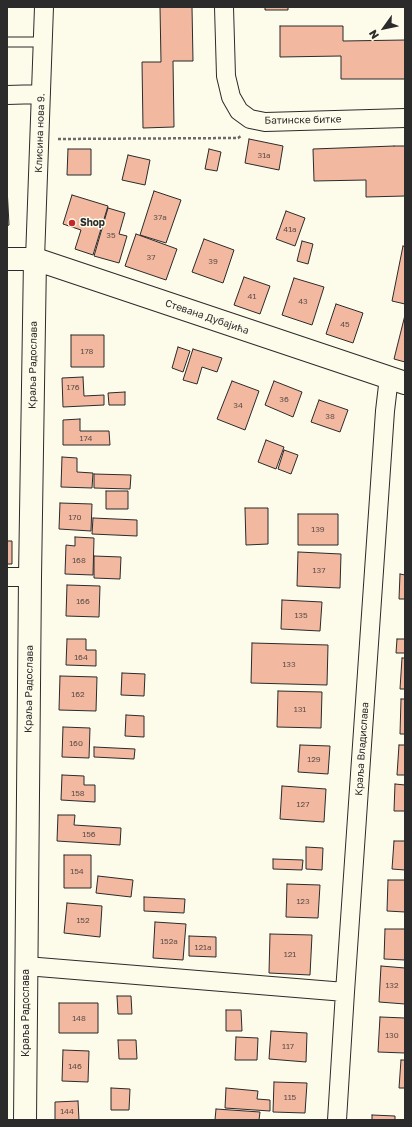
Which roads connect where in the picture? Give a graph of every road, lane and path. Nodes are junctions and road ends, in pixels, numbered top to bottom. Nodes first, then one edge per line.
1 (44, 7) edge
2 (224, 7) edge
3 (7, 42) edge
4 (43, 42) junction
5 (41, 94) junction
6 (7, 95) edge
7 (405, 118) edge
8 (265, 122) junction
9 (40, 139) junction
10 (35, 258) junction
11 (7, 259) edge
12 (397, 380) edge
13 (7, 577) edge
14 (30, 577) junction
15 (26, 966) junction
16 (345, 992) junction
17 (25, 1120) edge
18 (337, 1120) edge

1 - 4 street, Клисина нова 9.
2 - 8 street, Батинске битке
3 - 4 lane
4 - 5 street, Клисина нова 9.
5 - 6 street
5 - 9 street, Клисина нова 9.
7 - 8 street, Батинске битке
8 - 9 path
9 - 10 street, Клисина нова 9.
10 - 11 street, Стевана Дубајића
10 - 12 street, Стевана Дубајића
10 - 14 street, Краља Радослава
12 - 16 street, Краља Владислава
13 - 14 street
14 - 15 street, Краља Радослава
15 - 16 street
15 - 17 street, Краља Радослава
16 - 18 street, Краља Владислава

